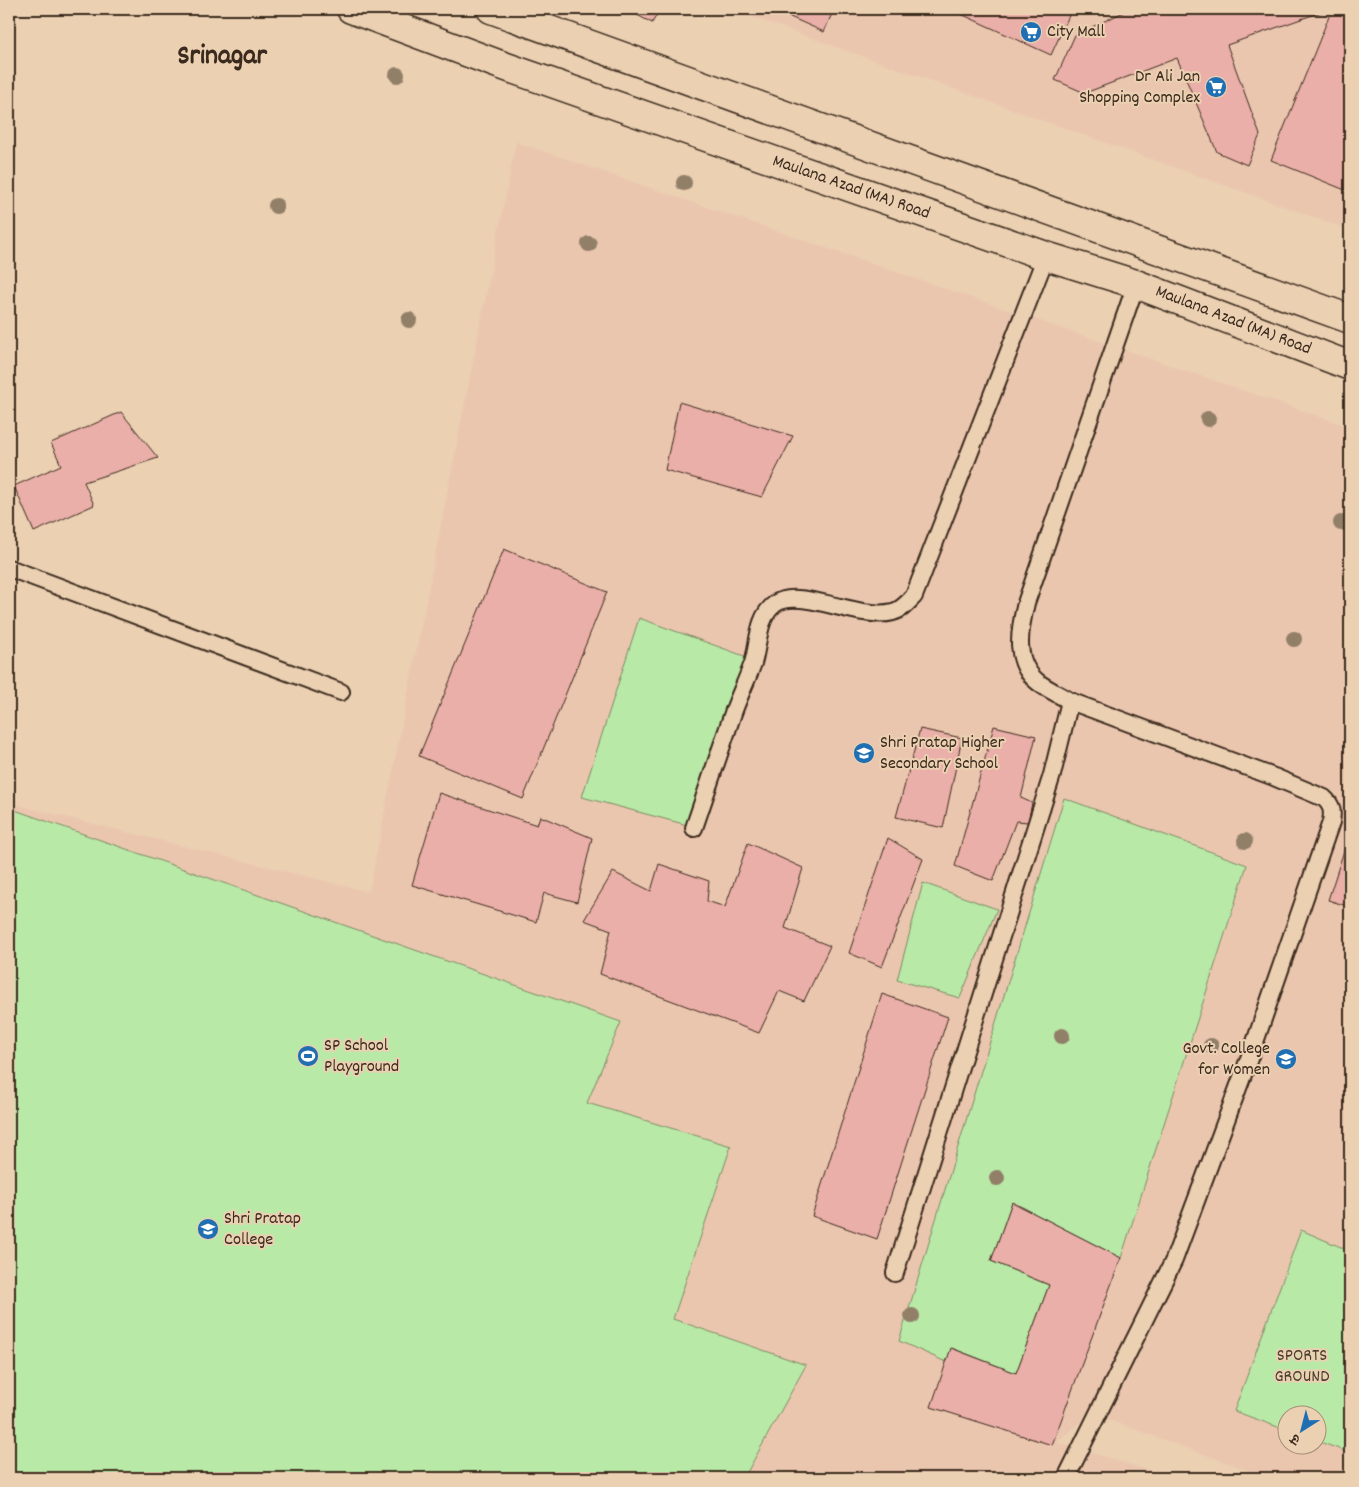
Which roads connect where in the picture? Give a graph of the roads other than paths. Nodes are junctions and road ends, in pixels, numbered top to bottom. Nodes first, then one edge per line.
1 (351, 9) edge
2 (491, 9) edge
3 (1046, 256) junction
4 (1136, 284) junction
5 (1350, 319) edge
6 (1350, 366) edge
7 (9, 568) edge
8 (341, 692) dead end
9 (1070, 701) junction
10 (694, 828) dead end
11 (895, 1272) dead end
12 (1066, 1478) edge

1 - 3 main road, Maulana Azad (MA) Road
2 - 5 main road
3 - 4 main road, Maulana Azad (MA) Road
3 - 10 lane
4 - 6 main road, Maulana Azad (MA) Road
4 - 9 lane
7 - 8 lane
9 - 11 lane
9 - 12 lane

